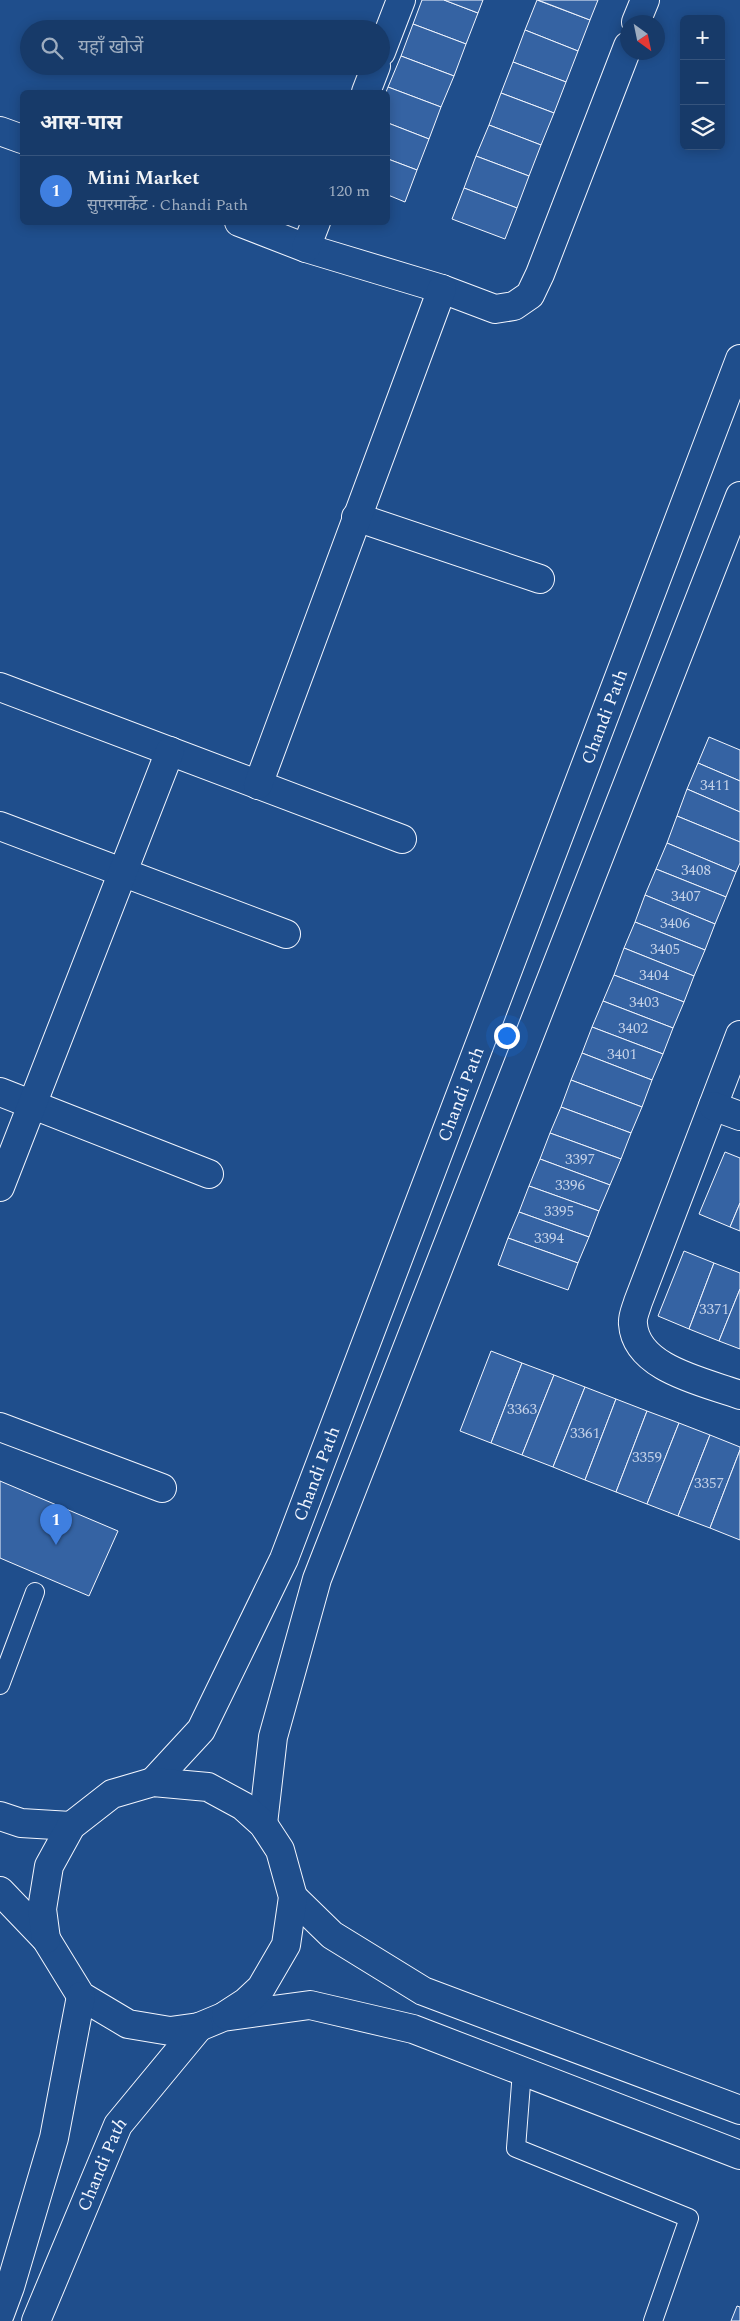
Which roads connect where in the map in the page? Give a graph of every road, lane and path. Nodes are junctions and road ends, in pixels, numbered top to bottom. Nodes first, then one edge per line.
1 (401, 0) edge
2 (645, 0) edge
3 (639, 15) edge
4 (390, 29) edge
5 (623, 60) edge
6 (373, 75) edge
7 (367, 90) edge
8 (0, 130) edge
9 (20, 138) edge
10 (247, 225) edge
11 (315, 225) edge
12 (306, 248) junction
13 (442, 289) junction
14 (740, 359) edge
15 (740, 496) edge
16 (356, 517) junction
17 (540, 579) dead end
18 (0, 687) edge
19 (170, 752) junction
20 (258, 786) junction
21 (0, 826) edge
22 (402, 839) dead end
23 (123, 872) junction
24 (286, 934) dead end
25 (740, 1035) edge
26 (0, 1092) edge
27 (32, 1104) junction
28 (713, 1106) junction
29 (740, 1116) edge
30 (209, 1174) dead end
31 (0, 1187) edge
32 (740, 1395) edge
33 (0, 1427) edge
34 (162, 1488) dead end
35 (35, 1592) dead end
36 (0, 1684) edge
37 (153, 1782) junction
38 (0, 1816) edge
39 (263, 1824) junction
40 (71, 1826) junction
41 (0, 1891) edge
42 (292, 1897) junction
43 (46, 1939) junction
44 (81, 1996) junction
45 (211, 2022) junction
46 (522, 2071) junction
47 (740, 2110) edge
48 (740, 2155) edge
49 (0, 2314) edge
50 (36, 2321) edge
51 (653, 2321) edge

1 - 4 street
2 - 3 street
5 - 13 street
6 - 7 street
8 - 9 street
10 - 12 street
11 - 12 street
12 - 13 street
13 - 16 street
14 - 37 street, Chandi Path
15 - 39 street
16 - 17 street
16 - 20 street
18 - 19 street
19 - 20 street
19 - 23 street
20 - 22 street
21 - 23 street
23 - 24 street
23 - 27 street
25 - 28 street
26 - 27 street
27 - 30 street
27 - 31 street
28 - 29 street
28 - 32 street
33 - 34 street
35 - 36 lane
37 - 39 street
37 - 40 street
38 - 40 street
39 - 42 street
40 - 43 street
41 - 43 street
42 - 45 street
42 - 47 street
43 - 44 street
44 - 45 street
44 - 49 street
45 - 46 street
45 - 50 street, Chandi Path
46 - 48 street
46 - 51 lane

